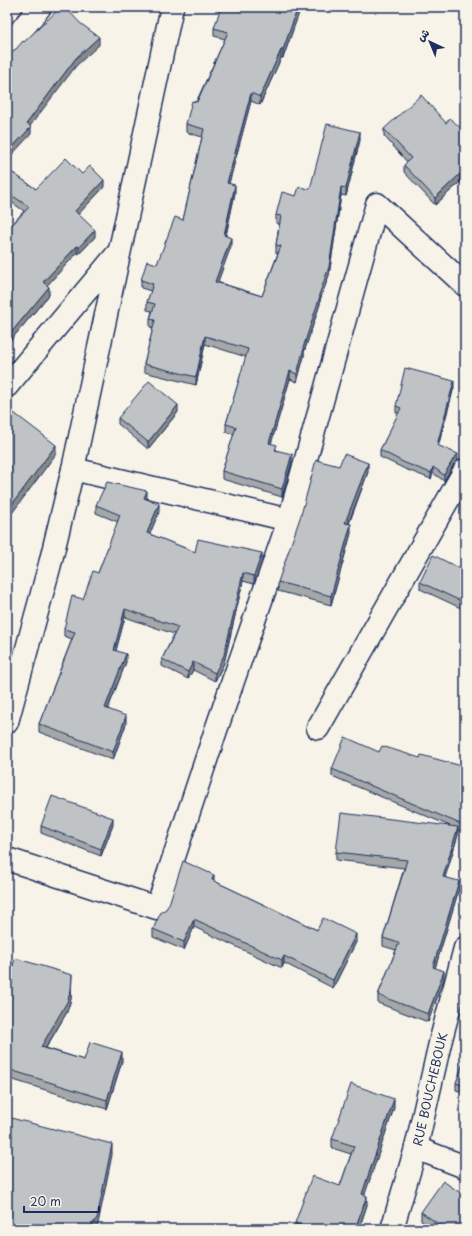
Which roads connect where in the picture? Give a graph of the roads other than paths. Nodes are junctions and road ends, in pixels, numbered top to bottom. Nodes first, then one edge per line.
1 (40, 7) edge
2 (172, 7) edge
3 (7, 48) edge
4 (119, 251) junction
5 (465, 285) edge
6 (7, 386) edge
7 (74, 469) junction
8 (465, 470) edge
9 (289, 520) junction
10 (7, 722) edge
11 (318, 728) dead end
12 (7, 859) edge
13 (465, 948) edge
14 (416, 1148) junction
15 (465, 1167) edge
16 (392, 1229) edge

1 - 3 street
2 - 4 street
4 - 6 street
4 - 7 street
5 - 9 street
7 - 9 street
7 - 10 street
8 - 11 street
9 - 12 street
13 - 14 street, RUE BOUCHEBOUK
14 - 15 street
14 - 16 street, RUE BOUCHEBOUK

